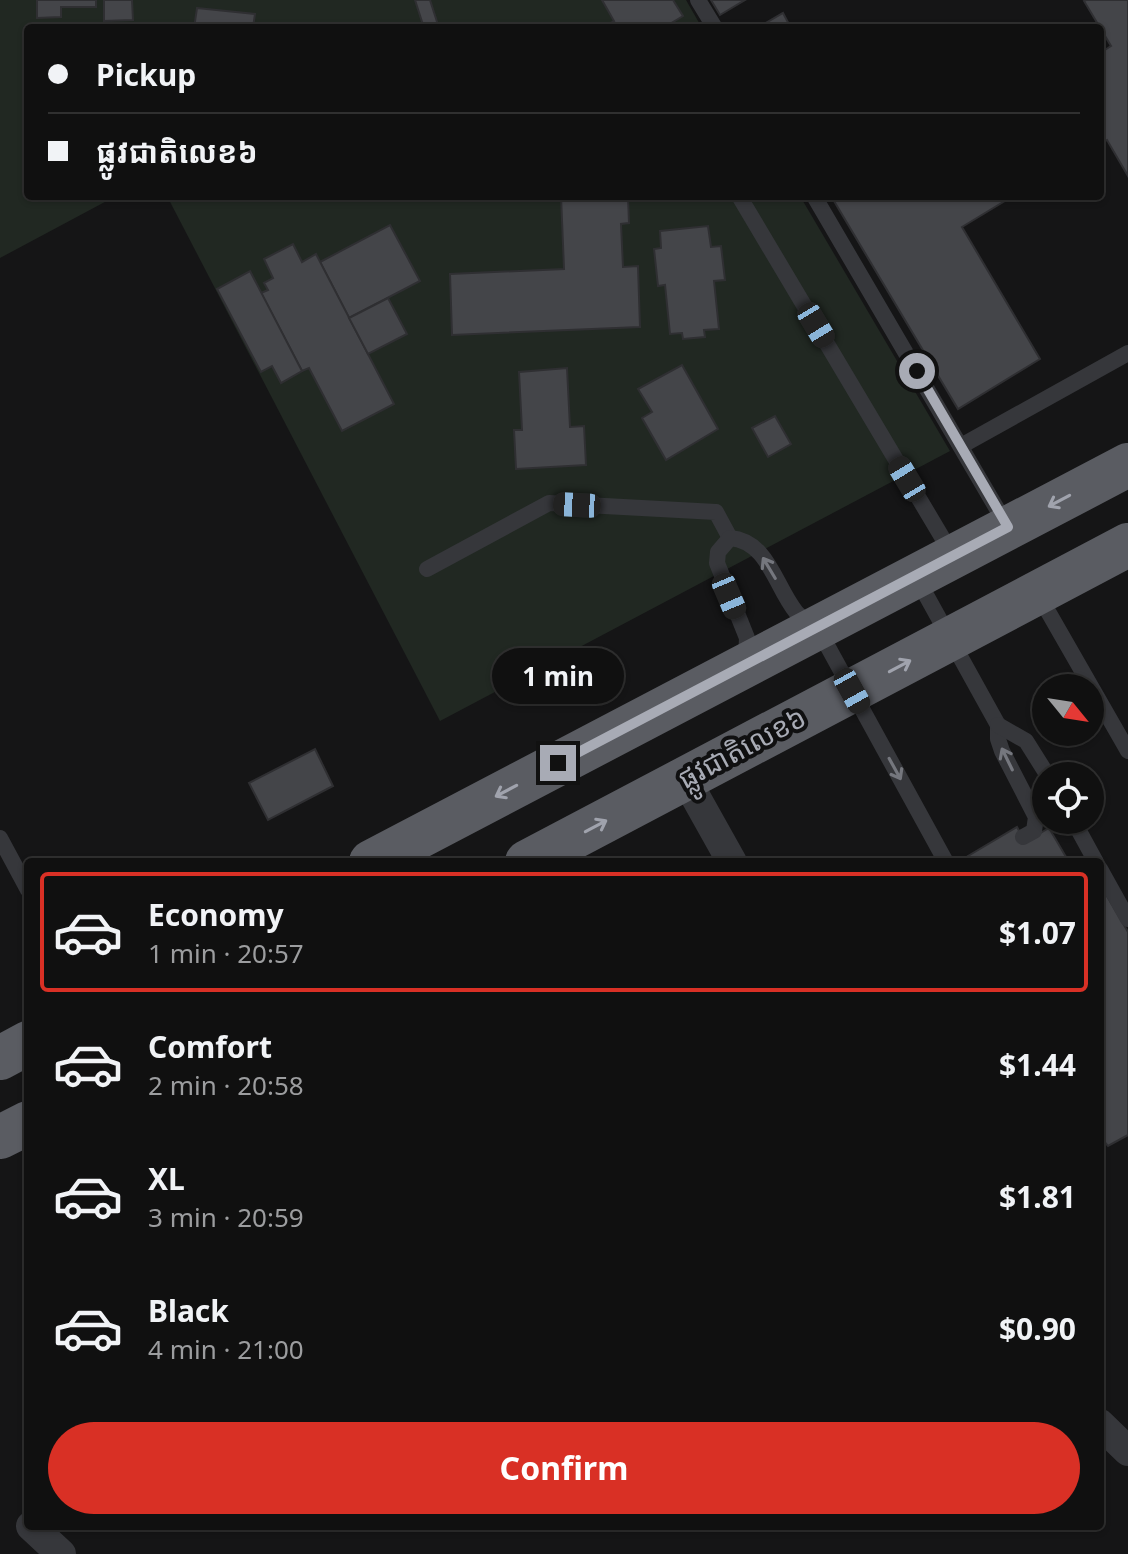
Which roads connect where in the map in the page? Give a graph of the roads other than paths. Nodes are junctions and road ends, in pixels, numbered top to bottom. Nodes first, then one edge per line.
1 (698, 0) edge
2 (713, 24) edge
3 (741, 200) edge
4 (816, 200) edge
5 (1128, 353) edge
6 (961, 446) junction
7 (1128, 465) edge
8 (1008, 527) junction
9 (730, 538) junction
10 (1128, 545) edge
11 (953, 556) junction
12 (427, 569) dead end
13 (915, 576) junction
14 (1038, 593) junction
15 (817, 627) junction
16 (950, 640) junction
17 (745, 664) junction
18 (852, 691) junction
19 (1128, 714) edge
20 (1112, 723) junction
21 (998, 725) junction
22 (1128, 751) edge
23 (1039, 762) edge
24 (685, 778) junction
25 (1081, 834) edge
26 (1023, 837) dead end
27 (0, 838) edge
28 (379, 858) edge
29 (535, 858) edge
30 (730, 858) edge
31 (944, 858) edge
32 (1094, 858) edge
33 (1104, 876) edge
34 (24, 883) edge
35 (1128, 919) edge
36 (24, 1045) edge
37 (0, 1058) edge
38 (24, 1125) edge
39 (0, 1137) edge
40 (1104, 1428) edge
41 (1128, 1451) edge
42 (35, 1530) edge
43 (61, 1554) edge

1 - 2 lane
3 - 11 lane
4 - 6 lane
5 - 6 lane
6 - 8 lane
7 -> 8 highway
8 - 11 highway
9 - 12 lane
15 -> 9 lane
9 - 17 lane
10 - 14 highway, ផ្លូវជាតិលេខ៦
11 - 13 highway
13 - 15 highway
13 - 16 lane
14 - 16 highway, ផ្លូវជាតិលេខ៦
14 - 20 lane
15 - 17 highway
15 - 18 lane
18 -> 16 highway, ផ្លូវជាតិលេខ៦
16 - 21 lane
17 -> 28 highway
18 - 24 highway, ផ្លូវជាតិលេខ៦
18 -> 31 lane
19 - 20 lane
20 - 22 lane
21 - 23 lane
26 -> 21 lane
29 -> 24 highway, ផ្លូវជាតិលេខ៦
24 - 30 street
25 - 32 lane
27 - 34 lane
33 - 35 lane
36 - 37 highway
38 - 39 highway
40 - 41 street
42 - 43 street

